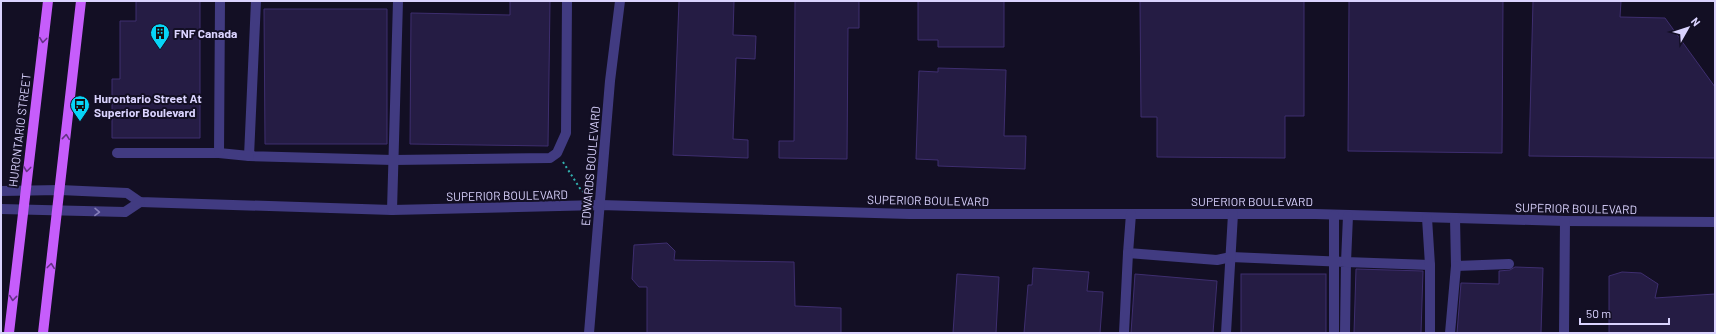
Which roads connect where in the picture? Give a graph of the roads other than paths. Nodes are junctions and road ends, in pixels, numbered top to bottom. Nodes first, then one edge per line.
1 (48, 1) edge
2 (81, 1) edge
3 (220, 1) edge
4 (256, 1) edge
5 (398, 1) edge
6 (567, 1) edge
7 (620, 1) edge
8 (118, 153) dead end
9 (219, 154) junction
10 (248, 156) junction
11 (393, 160) junction
12 (60, 190) junction
13 (1, 191) edge
14 (25, 191) junction
15 (140, 202) junction
16 (600, 205) junction
17 (1, 209) edge
18 (23, 210) junction
19 (392, 210) junction
20 (58, 211) junction
21 (1131, 214) junction
22 (1233, 214) junction
23 (1334, 215) junction
24 (1348, 216) junction
25 (1427, 218) junction
26 (1455, 218) junction
27 (1565, 222) junction
28 (1715, 222) edge
29 (1128, 253) junction
30 (1231, 257) junction
31 (1335, 261) junction
32 (1346, 262) junction
33 (1510, 264) dead end
34 (1430, 265) junction
35 (1456, 266) junction
36 (9, 333) edge
37 (43, 333) edge
38 (590, 333) edge
39 (1124, 333) edge
40 (1226, 333) edge
41 (1334, 333) edge
42 (1345, 333) edge
43 (1430, 333) edge
44 (1450, 333) edge
45 (1564, 333) edge

1 -> 14 main road, HURONTARIO STREET
12 -> 2 main road
3 - 9 street
4 - 10 street
5 - 11 street
6 - 11 street
7 - 16 street, EDWARDS BOULEVARD
8 - 9 street
9 - 10 street
10 - 11 street
11 - 19 street
12 - 14 street, SUPERIOR BOULEVARD
12 - 15 street, SUPERIOR BOULEVARD
12 - 20 main road
13 - 14 street, SUPERIOR BOULEVARD
14 - 18 main road, HURONTARIO STREET
15 - 19 street, SUPERIOR BOULEVARD
20 -> 15 street
16 - 19 street, SUPERIOR BOULEVARD
16 - 21 street, SUPERIOR BOULEVARD
16 - 38 street, EDWARDS BOULEVARD
17 - 18 street
18 - 20 street
18 -> 36 main road, HURONTARIO STREET
37 -> 20 main road
21 - 22 street, SUPERIOR BOULEVARD
21 - 29 street
22 - 23 street, SUPERIOR BOULEVARD
22 - 30 street
23 - 24 street, SUPERIOR BOULEVARD
23 - 31 street
24 - 25 street, SUPERIOR BOULEVARD
24 - 32 street
25 - 26 street, SUPERIOR BOULEVARD
25 - 34 street
26 - 27 street, SUPERIOR BOULEVARD
26 - 35 street
27 - 28 street, SUPERIOR BOULEVARD
27 - 45 street
29 - 30 street
29 - 39 street
30 - 31 street
30 - 40 street
31 - 32 street
31 - 41 street
32 - 34 street
32 - 42 street
33 - 35 street
34 - 43 street
35 - 44 street

